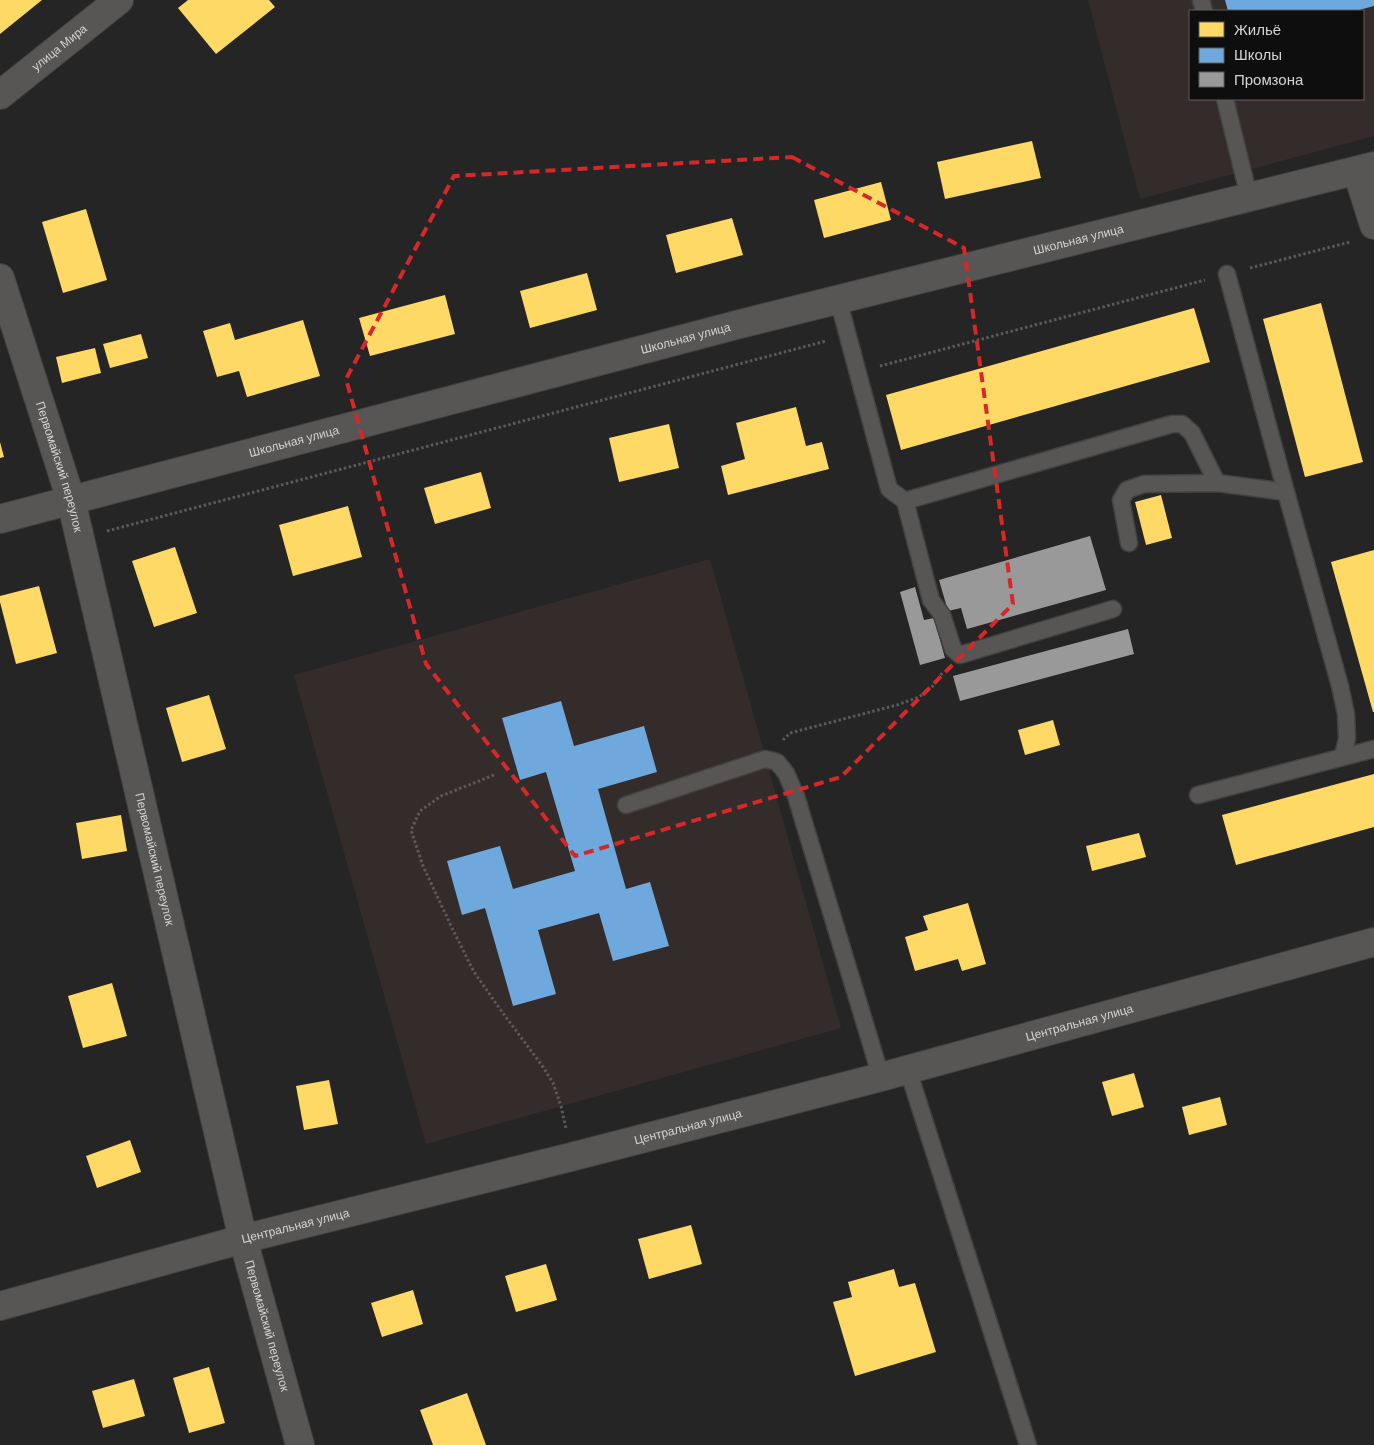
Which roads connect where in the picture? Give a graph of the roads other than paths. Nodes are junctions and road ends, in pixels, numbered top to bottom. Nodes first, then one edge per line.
1 (119, 0) edge
2 (0, 95) edge
3 (1225, 100) edge
4 (1366, 168) edge
5 (1249, 197) junction
6 (1365, 233) edge
7 (1227, 274) road end
8 (0, 278) edge
9 (838, 299) junction
10 (1217, 483) junction
11 (1286, 492) junction
12 (71, 500) junction
13 (905, 501) junction
14 (0, 519) edge
15 (1129, 543) dead end
16 (1113, 609) dead end
17 (1374, 749) edge
18 (1343, 757) junction
19 (1198, 794) dead end
20 (626, 805) dead end
21 (1374, 942) edge
22 (908, 1070) junction
23 (881, 1077) junction
24 (243, 1239) junction
25 (0, 1306) edge
26 (300, 1445) edge
27 (1028, 1445) edge

1 - 2 street, улица Мира
3 - 5 lane
4 - 5 street, Школьная улица
4 - 6 street
5 - 9 street, Школьная улица
7 - 11 lane
8 - 12 street, Первомайский переулок
9 - 12 street, Школьная улица
9 - 13 lane
10 - 11 lane
10 - 13 lane
10 - 15 lane
11 - 18 lane
12 - 14 street, Школьная улица
12 - 24 street, Первомайский переулок
13 - 16 lane
17 - 18 lane
18 - 19 lane
20 - 23 lane
21 - 22 street, Центральная улица
22 - 23 street, Центральная улица
22 - 27 lane
23 - 24 street, Центральная улица
24 - 25 street, Центральная улица
24 - 26 street, Первомайский переулок

